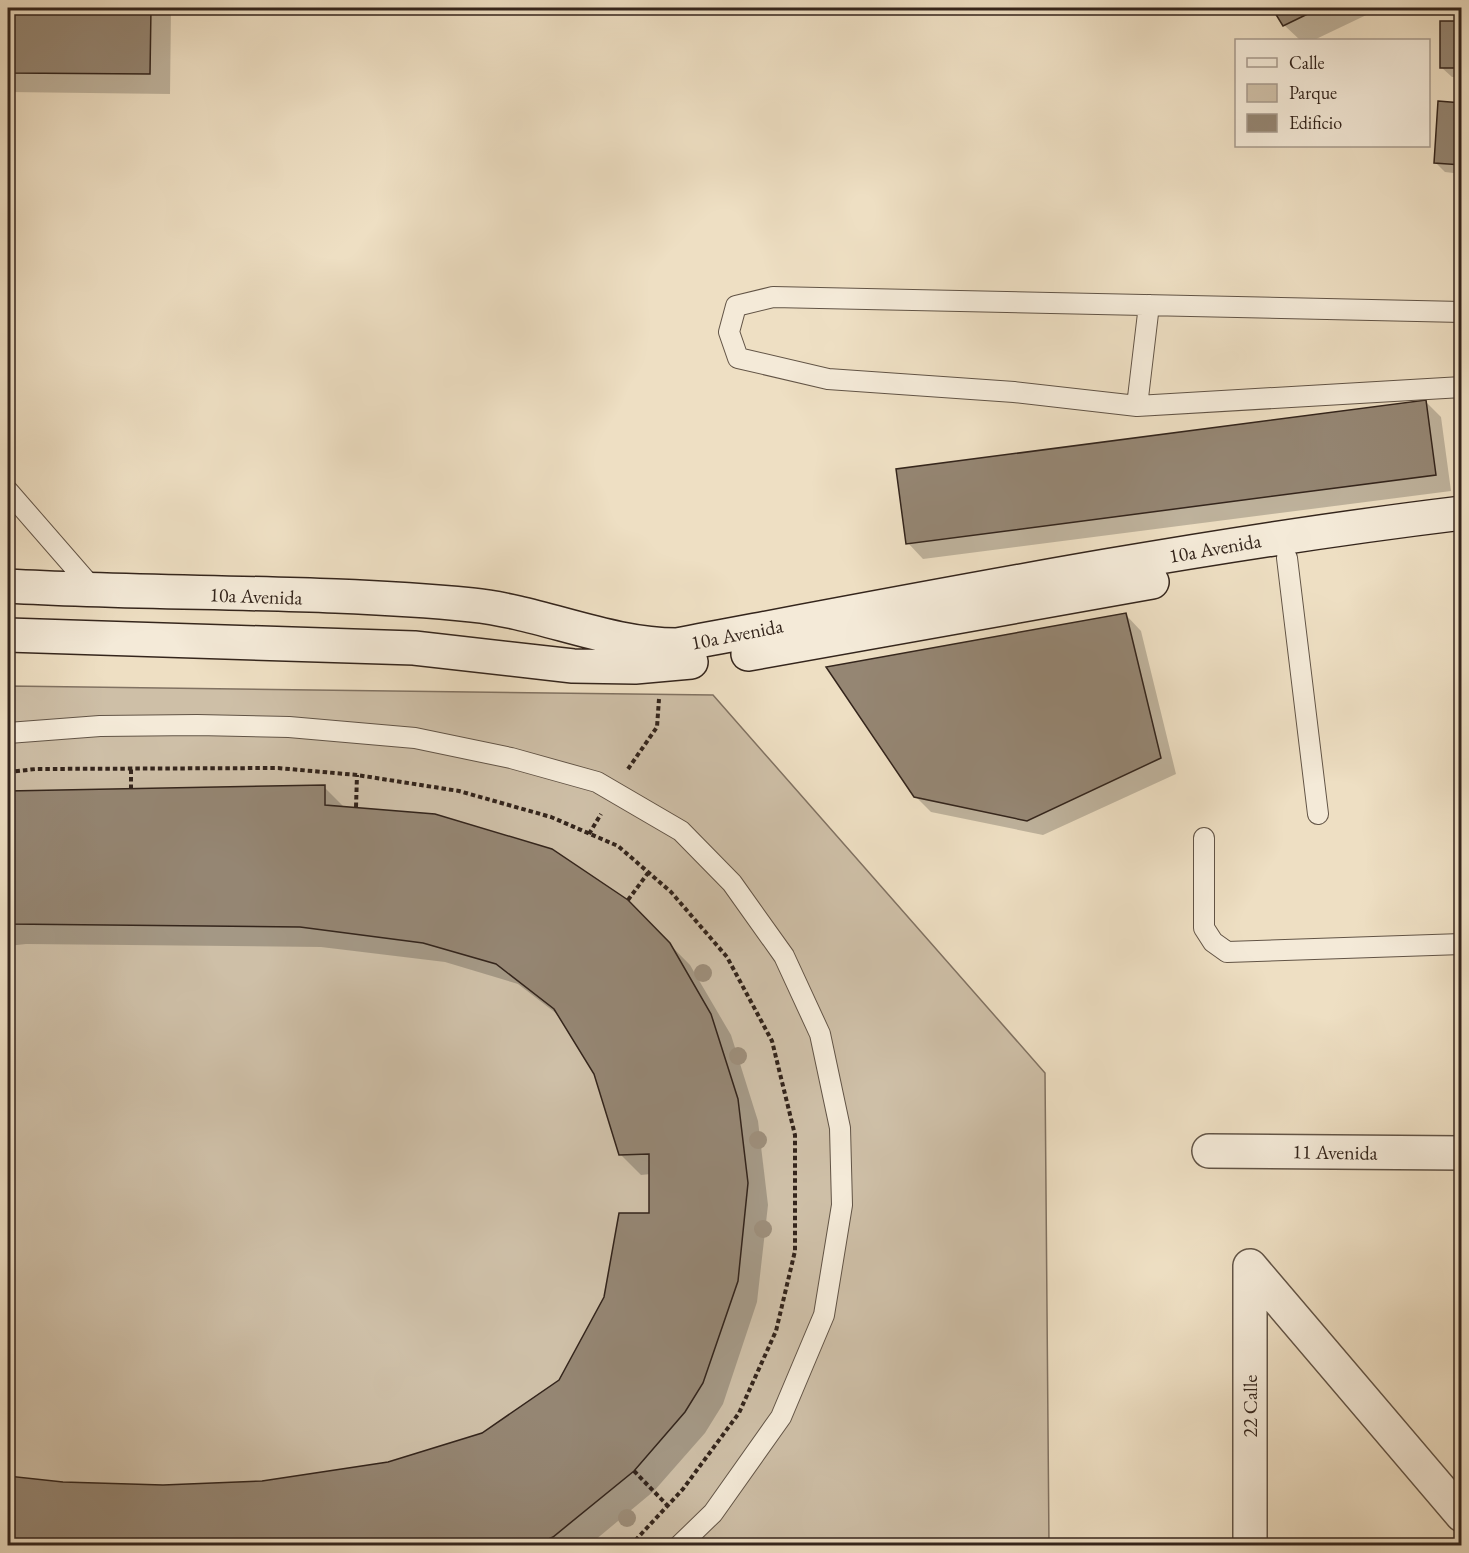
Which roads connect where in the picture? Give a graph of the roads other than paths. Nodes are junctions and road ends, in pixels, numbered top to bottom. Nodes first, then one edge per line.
1 (1149, 305) junction
2 (1461, 312) edge
3 (1461, 387) edge
4 (1137, 406) junction
5 (8, 491) edge
6 (1461, 513) edge
7 (1461, 531) edge
8 (1287, 558) junction
9 (8, 586) edge
10 (95, 591) junction
11 (8, 635) edge
12 (8, 733) edge
13 (1318, 814) dead end
14 (1204, 838) dead end
15 (1461, 944) edge
16 (1209, 1151) dead end
17 (1461, 1154) edge
18 (1461, 1515) edge
19 (679, 1545) edge
20 (1250, 1545) edge

1 - 2 lane
1 - 4 lane
1 - 4 lane
3 - 4 lane
5 - 10 lane
6 - 10 main road, 10a Avenida
7 - 8 main road, 10a Avenida
8 - 11 main road, 10a Avenida
8 - 13 lane
9 - 10 main road, 10a Avenida
12 - 19 lane
14 - 15 lane
16 - 17 main road, 11 Avenida
18 - 20 main road, 22 Calle

